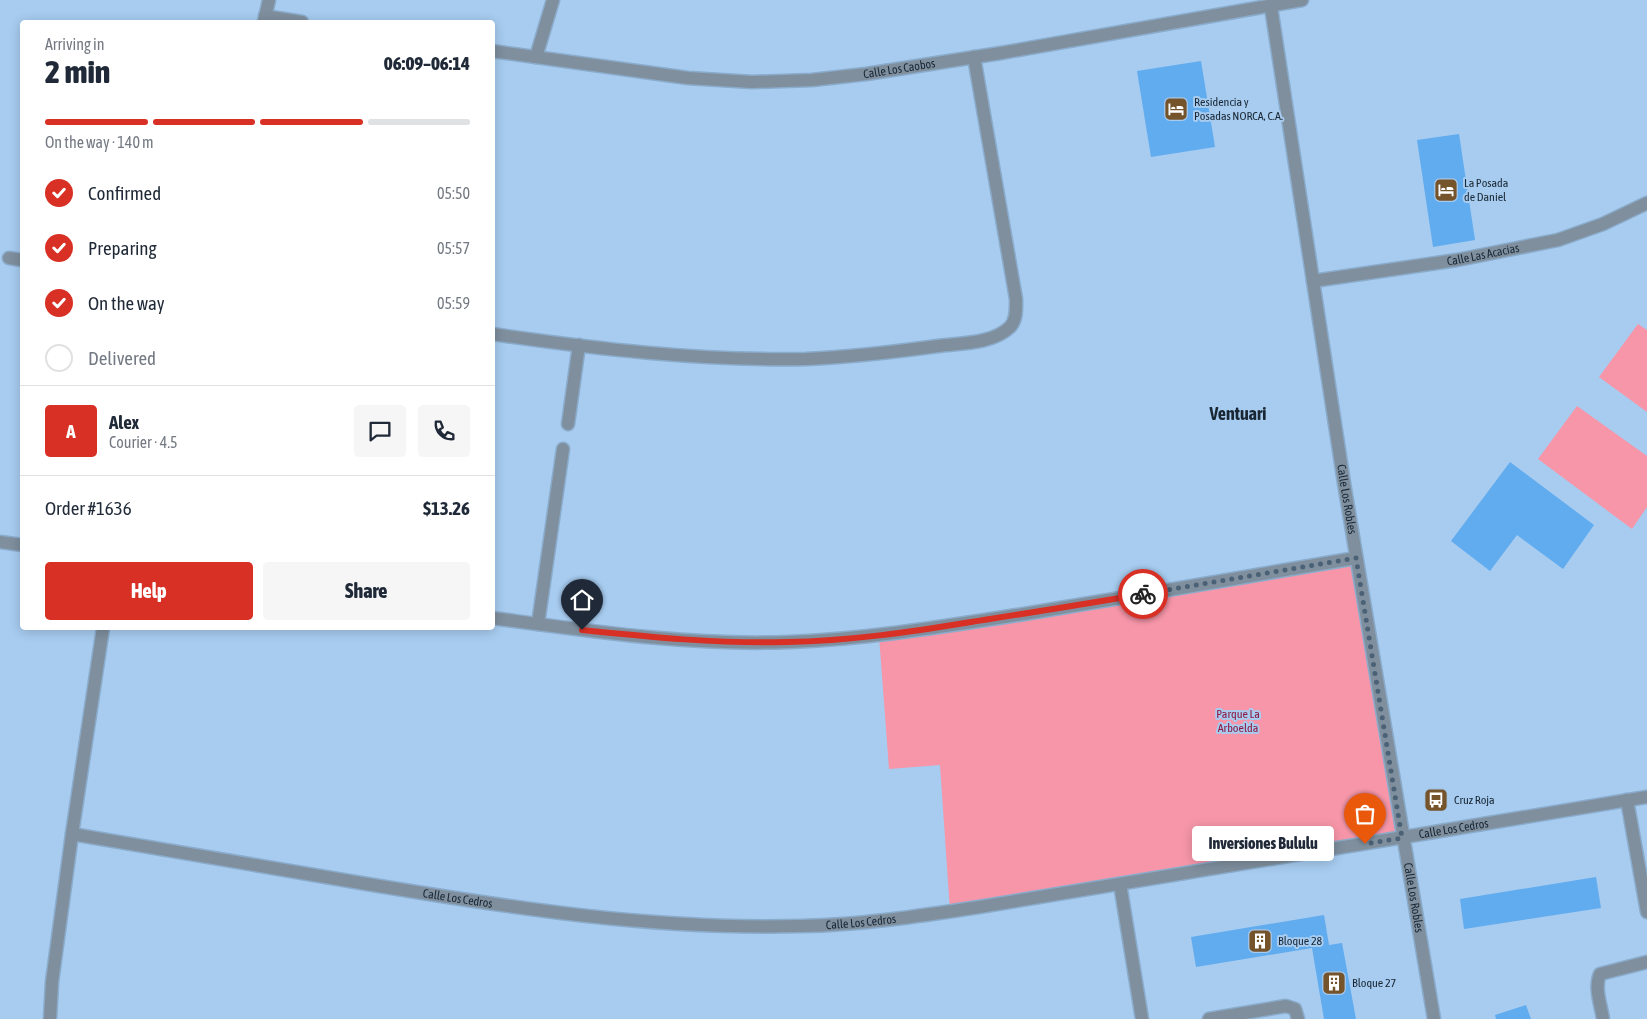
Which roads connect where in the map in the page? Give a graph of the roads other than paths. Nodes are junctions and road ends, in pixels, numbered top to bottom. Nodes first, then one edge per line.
1 (268, 0) edge
2 (553, 0) edge
3 (1302, 0) edge
4 (1270, 7) junction
5 (265, 19) edge
6 (495, 51) edge
7 (536, 57) junction
8 (974, 57) junction
9 (1647, 203) edge
10 (10, 258) dead end
11 (20, 260) edge
12 (1313, 281) junction
13 (495, 334) edge
14 (579, 345) junction
15 (568, 424) dead end
16 (562, 449) dead end
17 (0, 542) edge
18 (20, 545) edge
19 (1356, 558) junction
20 (495, 618) edge
21 (538, 624) junction
22 (103, 630) edge
23 (1647, 797) edge
24 (1627, 800) junction
25 (72, 834) junction
26 (1402, 838) junction
27 (1120, 884) junction
28 (1647, 912) edge
29 (1647, 962) edge
30 (50, 1019) edge
31 (1142, 1019) edge
32 (1210, 1019) edge
33 (1298, 1019) edge
34 (1434, 1019) edge
35 (1603, 1019) edge

1 - 5 street
2 - 7 street
3 - 4 street, Calle Los Caobos
4 - 8 street, Calle Los Caobos
4 - 12 street, Calle Los Robles
6 - 7 street, Calle Los Caobos
7 - 8 street, Calle Los Caobos
8 - 14 street
9 - 12 street, Calle Las Acacias
10 - 11 street
12 - 19 street, Calle Los Robles
13 - 14 street
14 - 15 street
16 - 21 street
17 - 18 street
19 - 21 street
19 - 26 street, Calle Los Robles
20 - 21 street
22 - 25 street
23 - 24 street, Calle Los Cedros
24 - 26 street, Calle Los Cedros
24 - 28 street
25 - 27 street, Calle Los Cedros
25 - 30 street
26 - 27 street, Calle Los Cedros
26 - 34 street, Calle Los Robles
27 - 31 street
29 - 35 street
32 - 33 street

